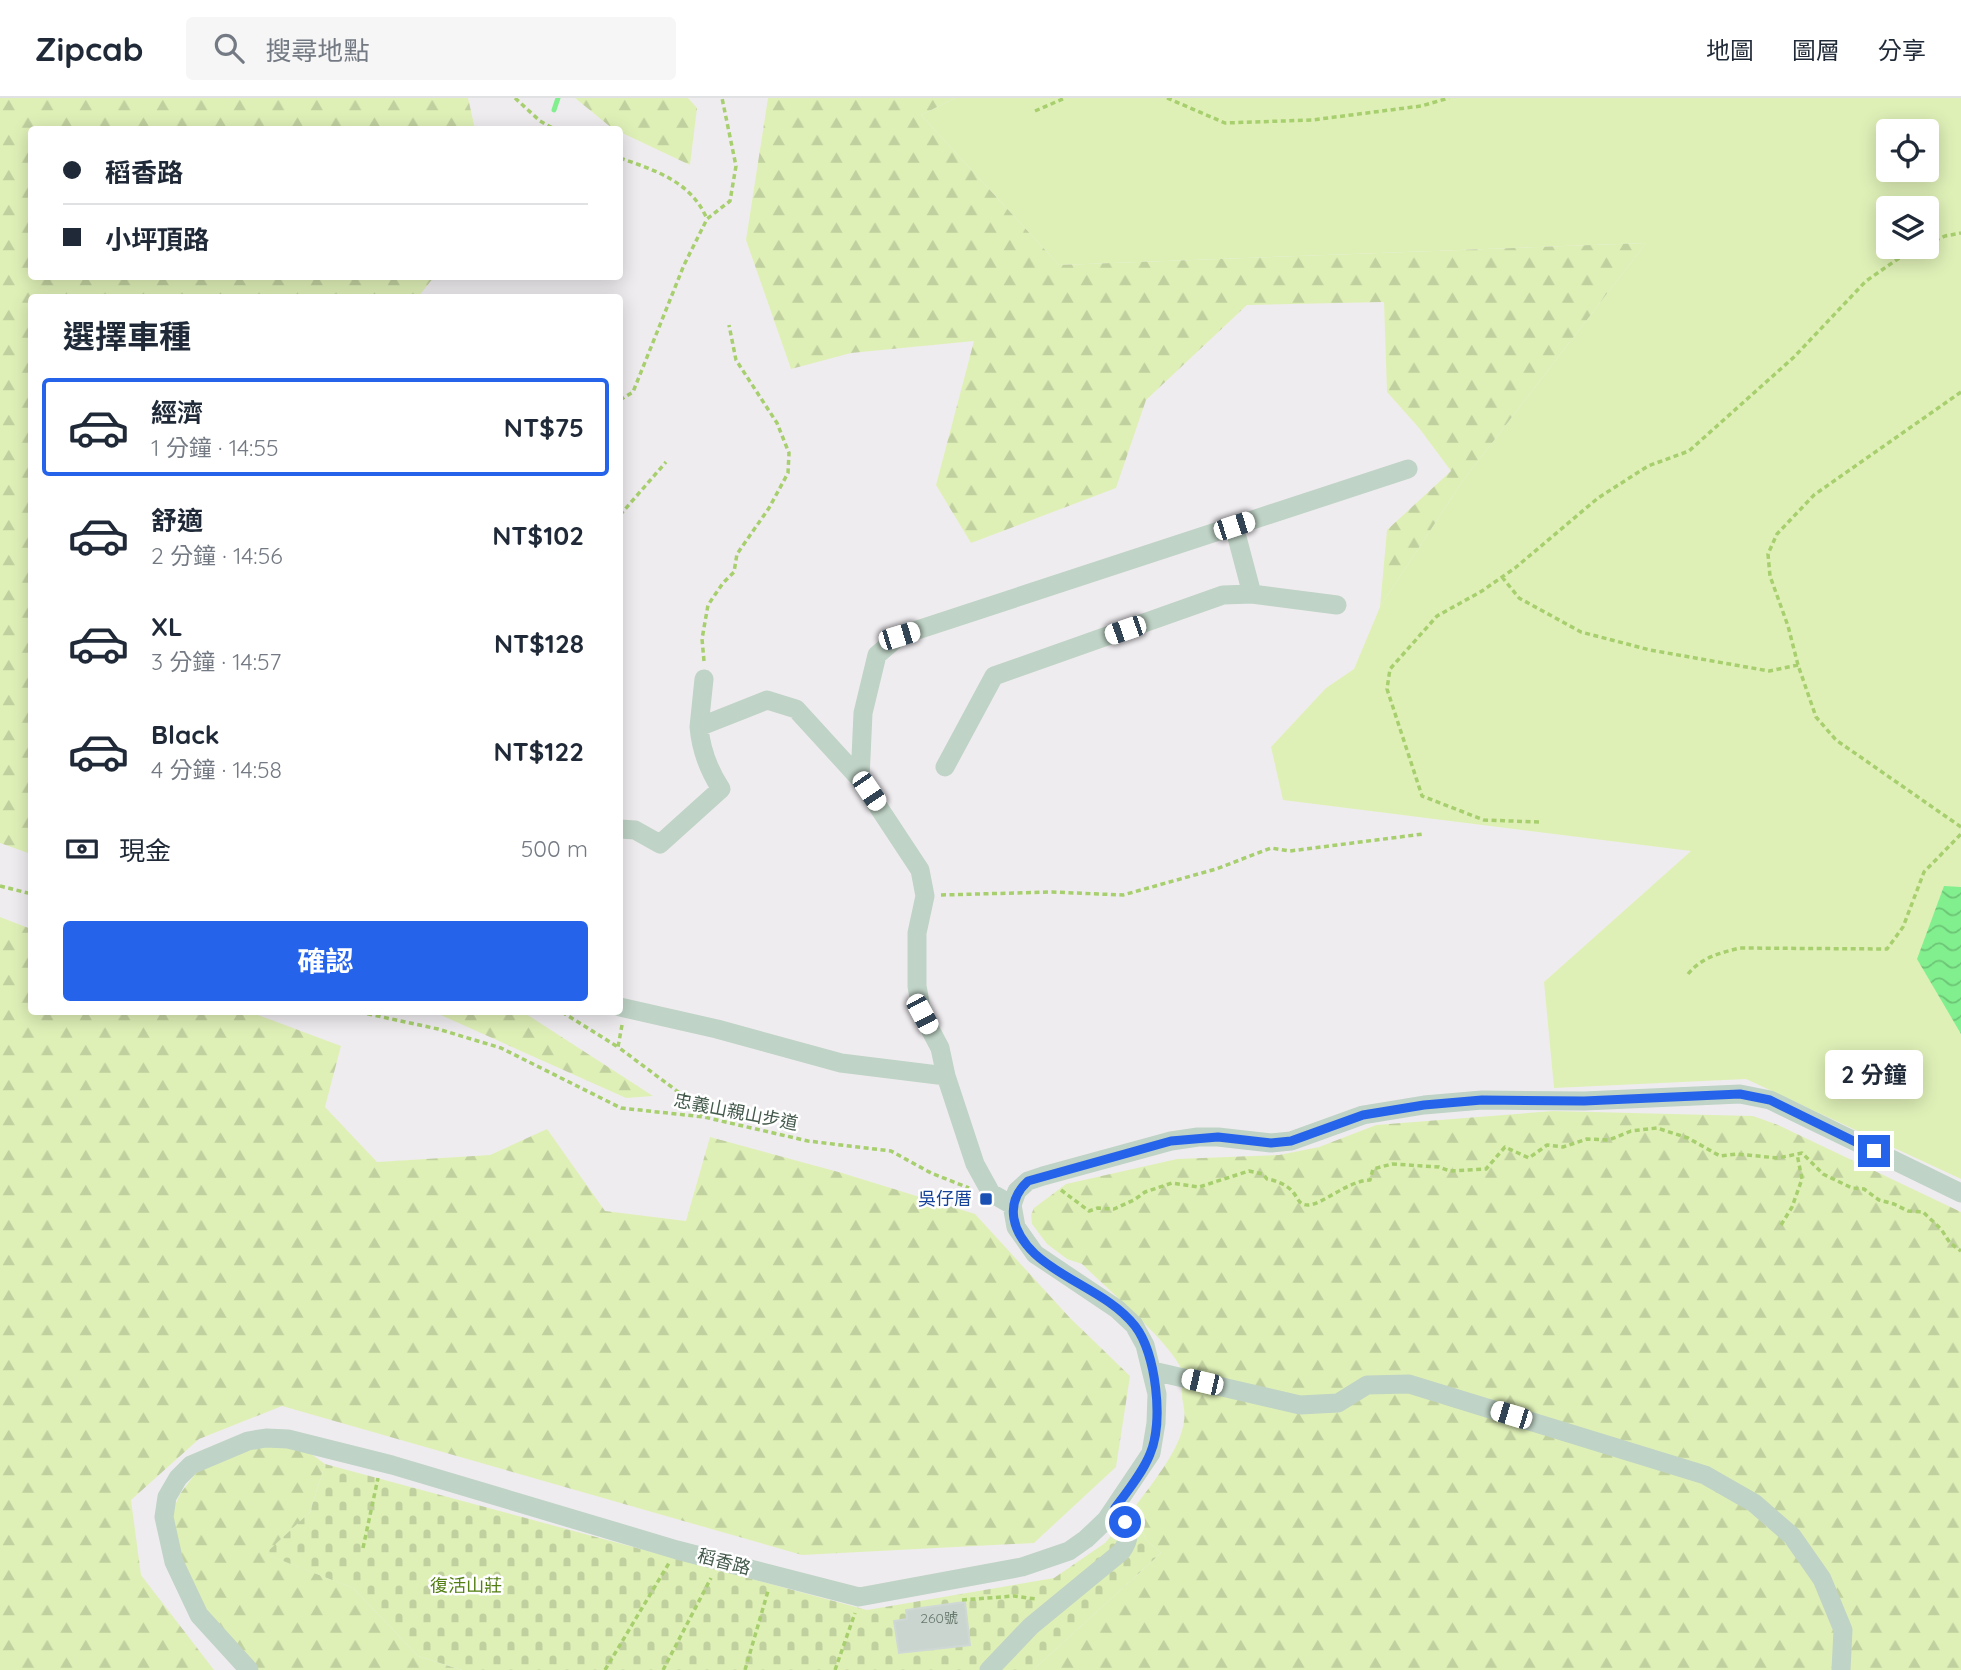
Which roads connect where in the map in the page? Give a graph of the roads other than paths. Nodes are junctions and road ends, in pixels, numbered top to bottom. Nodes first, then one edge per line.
1 (1408, 469) dead end
2 (1234, 526) junction
3 (1252, 594) junction
4 (1337, 606) dead end
5 (705, 679) road end
6 (699, 727) junction
7 (946, 767) dead end
8 (860, 779) junction
9 (623, 829) edge
10 (623, 1008) edge
11 (946, 1076) junction
12 (1961, 1193) edge
13 (1012, 1205) junction
14 (1153, 1371) junction
15 (1115, 1508) junction
16 (249, 1670) edge
17 (989, 1670) edge
18 (1841, 1670) edge

1 - 2 street
2 - 3 street
2 - 8 street
3 - 4 street
3 - 7 street
5 - 6 street
6 - 8 street
6 - 9 street
8 - 11 street
10 - 11 street
11 - 13 street
12 - 13 street
13 - 14 street, 稻香路
14 - 15 street, 稻香路
14 - 18 street
15 - 16 street, 稻香路
15 - 17 street

